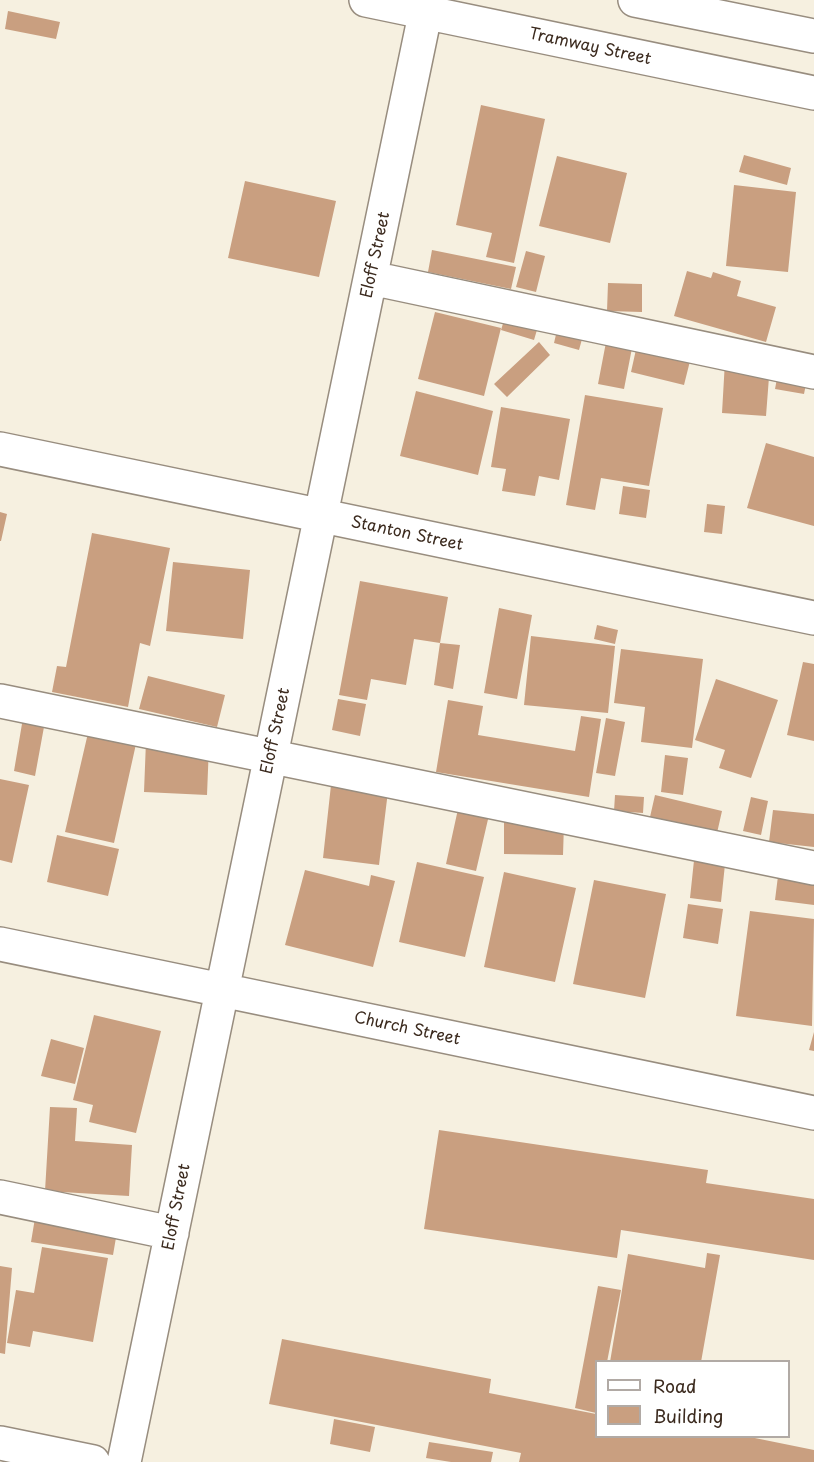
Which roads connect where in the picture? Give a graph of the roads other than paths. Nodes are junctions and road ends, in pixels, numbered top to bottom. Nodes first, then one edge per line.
1 (366, 0) edge
2 (635, 0) edge
3 (427, 6) edge
4 (814, 36) edge
5 (814, 93) edge
6 (371, 278) junction
7 (814, 372) edge
8 (0, 449) edge
9 (322, 516) junction
10 (814, 618) edge
11 (0, 701) edge
12 (270, 756) junction
13 (814, 868) edge
14 (0, 944) edge
15 (220, 990) junction
16 (814, 1113) edge
17 (0, 1197) edge
18 (172, 1233) junction
19 (0, 1443) edge
20 (93, 1462) edge
21 (124, 1462) edge

1 - 3 street, Tramway Street
2 - 4 street
3 - 5 street, Tramway Street
3 - 6 street, Eloff Street
6 - 7 street
6 - 9 street, Eloff Street
8 - 9 street, Stanton Street
9 - 10 street, Stanton Street
9 - 12 street, Eloff Street
11 - 12 street
12 - 13 street
12 - 15 street, Eloff Street
14 - 15 street, Church Street
15 - 16 street, Church Street
15 - 18 street, Eloff Street
17 - 18 street
18 - 21 street, Eloff Street
19 - 20 street

